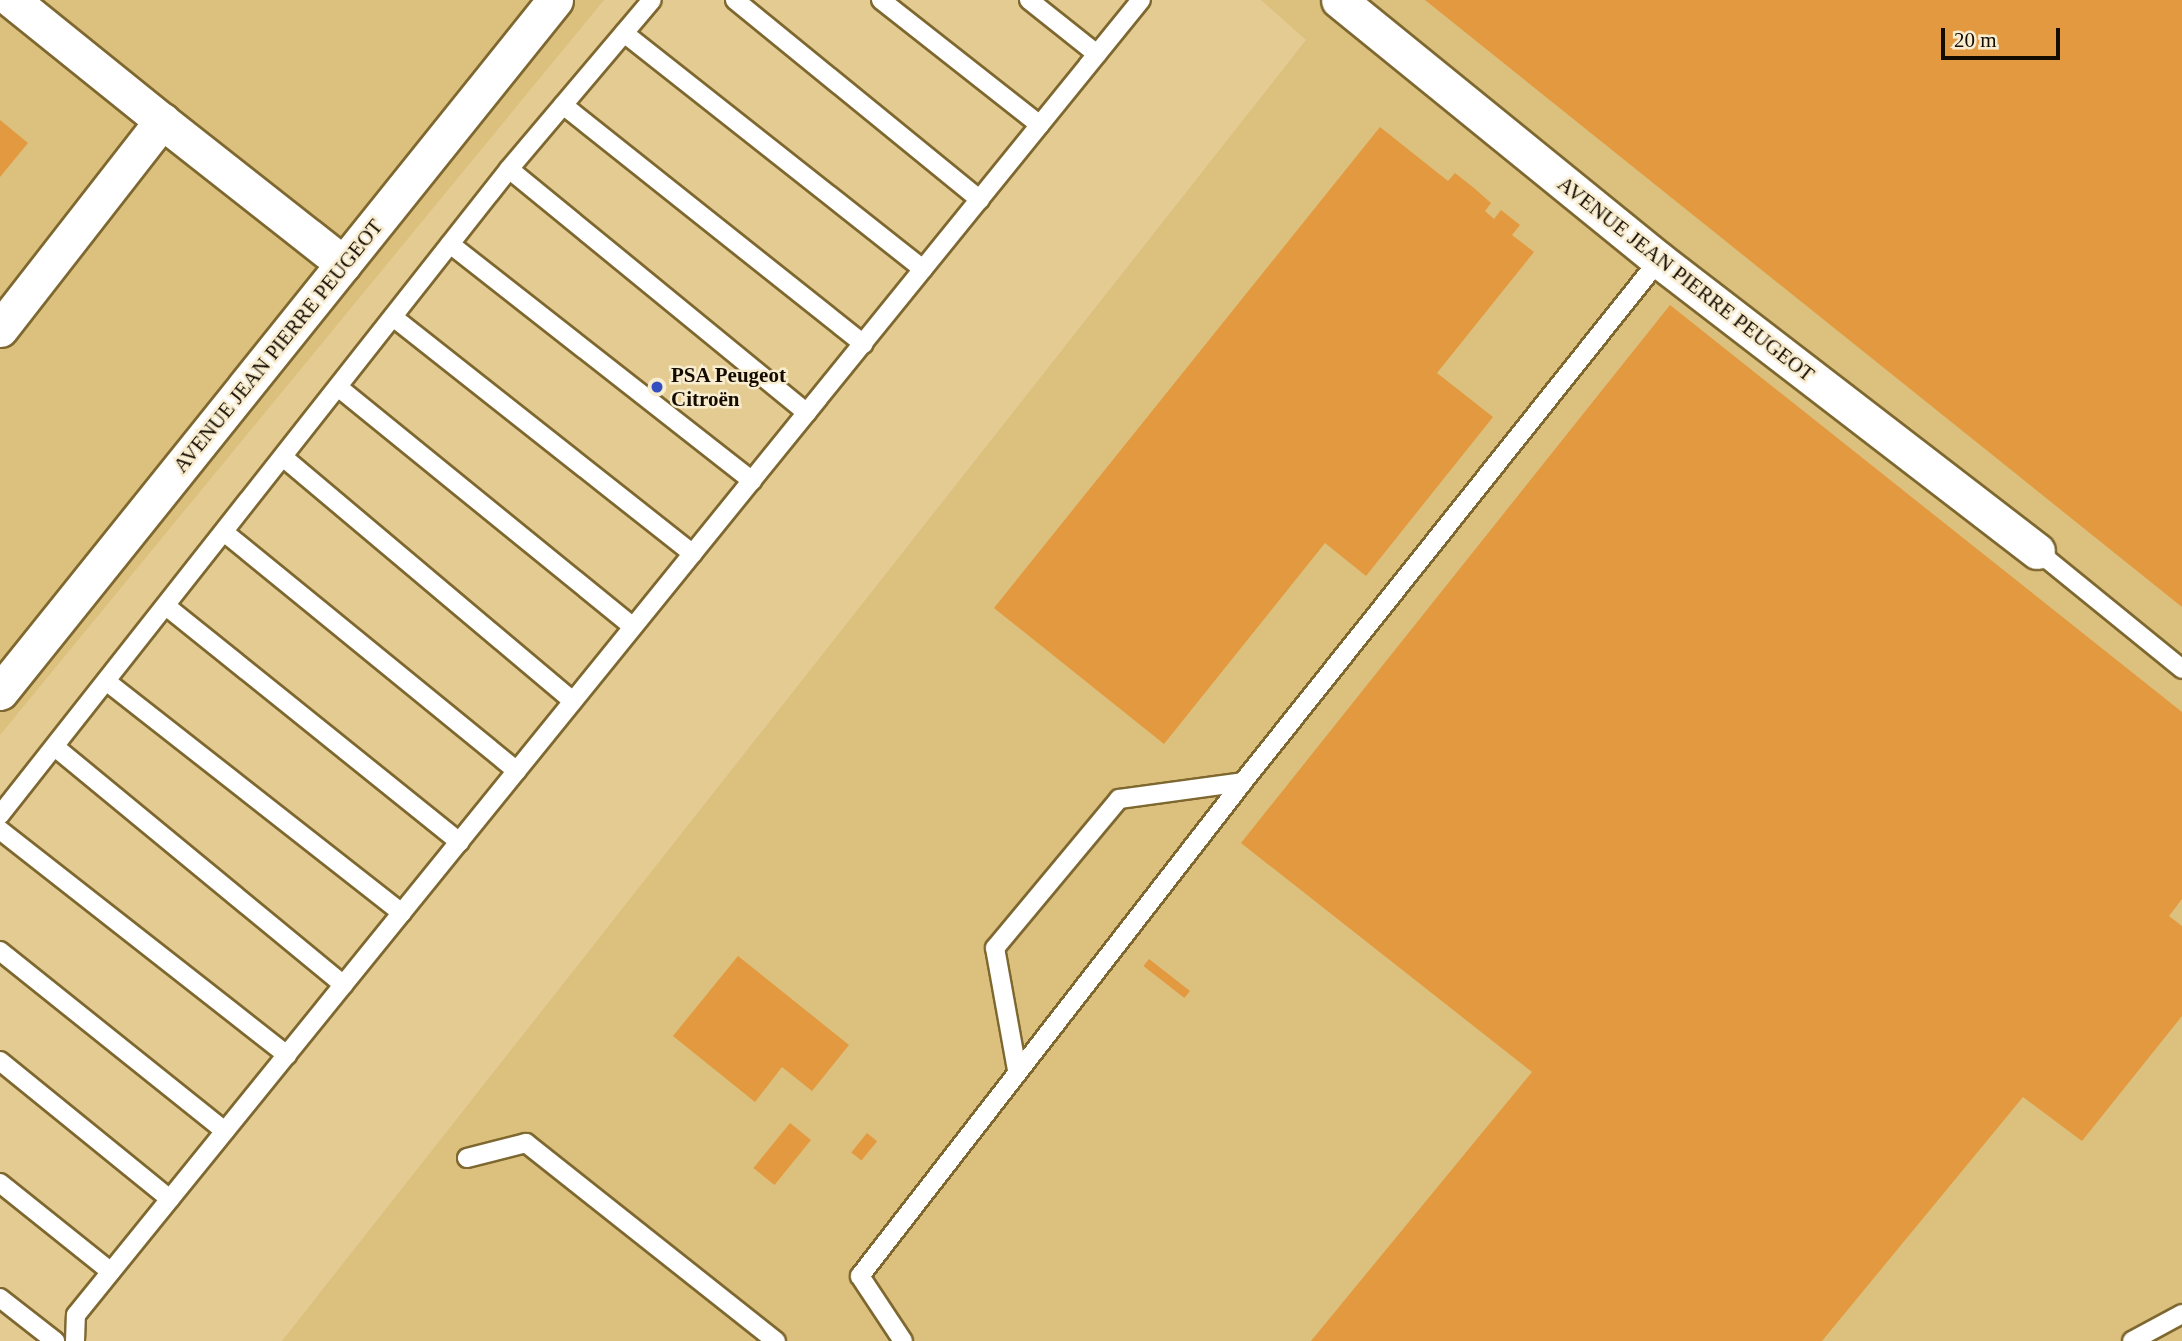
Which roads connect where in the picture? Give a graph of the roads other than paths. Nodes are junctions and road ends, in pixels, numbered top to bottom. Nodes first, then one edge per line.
1 (12, 0) edge
2 (555, 0) edge
3 (652, 0) edge
4 (735, 0) edge
5 (881, 0) edge
6 (1029, 0) edge
7 (1141, 0) edge
8 (1339, 0) edge
9 (624, 33) junction
10 (1097, 54) junction
11 (563, 105) junction
12 (162, 121) junction
13 (1040, 125) junction
14 (509, 169) junction
15 (979, 200) junction
16 (450, 244) junction
17 (1659, 260) junction
18 (344, 264) junction
19 (923, 269) junction
20 (393, 317) junction
21 (0, 329) edge
22 (863, 344) junction
23 (338, 387) junction
24 (807, 413) junction
25 (283, 457) junction
26 (752, 481) junction
27 (223, 532) junction
28 (2037, 551) joint
29 (693, 554) junction
30 (166, 606) junction
31 (633, 627) junction
32 (2182, 668) edge
33 (106, 681) junction
34 (0, 692) edge
35 (573, 701) junction
36 (55, 747) junction
37 (517, 771) junction
38 (1243, 782) junction
39 (0, 815) edge
40 (0, 830) edge
41 (460, 842) junction
42 (402, 913) junction
43 (0, 951) edge
44 (344, 985) junction
45 (287, 1055) junction
46 (0, 1060) edge
47 (1017, 1070) junction
48 (225, 1131) junction
49 (467, 1158) dead end
50 (0, 1183) edge
51 (170, 1199) junction
52 (111, 1272) junction
53 (0, 1298) edge
54 (2182, 1314) edge
55 (55, 1341) edge
56 (75, 1341) edge
57 (776, 1341) edge
58 (903, 1341) edge
59 (2132, 1341) edge

1 - 12 street
2 - 18 street, AVENUE JEAN PIERRE PEUGEOT
3 - 9 lane
4 - 15 lane
5 - 13 lane
6 - 10 lane
7 - 10 lane
8 - 17 street, AVENUE JEAN PIERRE PEUGEOT
9 - 11 lane
9 - 19 lane
10 - 13 lane
11 - 14 lane
11 - 22 lane
12 - 18 street
12 - 21 street
13 - 15 lane
14 - 16 lane
14 - 24 lane
15 - 19 lane
16 - 20 lane
16 - 26 lane
17 - 28 street, AVENUE JEAN PIERRE PEUGEOT
17 - 38 lane
18 - 34 street, AVENUE JEAN PIERRE PEUGEOT
19 - 22 lane
20 - 23 lane
20 - 29 lane
22 - 24 lane
23 - 25 lane
23 - 31 lane
24 - 26 lane
25 - 27 lane
25 - 35 lane
26 - 29 lane
27 - 30 lane
27 - 37 lane
28 - 32 lane
29 - 31 lane
30 - 33 lane
30 - 41 lane
31 - 35 lane
33 - 36 lane
33 - 42 lane
35 - 37 lane
36 - 39 lane
36 - 44 lane
37 - 41 lane
38 - 47 lane
38 - 47 lane
40 - 45 lane
41 - 42 lane
42 - 44 lane
43 - 48 lane
44 - 45 lane
45 - 48 lane
46 - 51 lane
47 - 58 lane
48 - 51 lane
49 - 57 lane
50 - 52 lane
51 - 52 lane
52 - 56 lane
53 - 55 lane
54 - 59 lane

